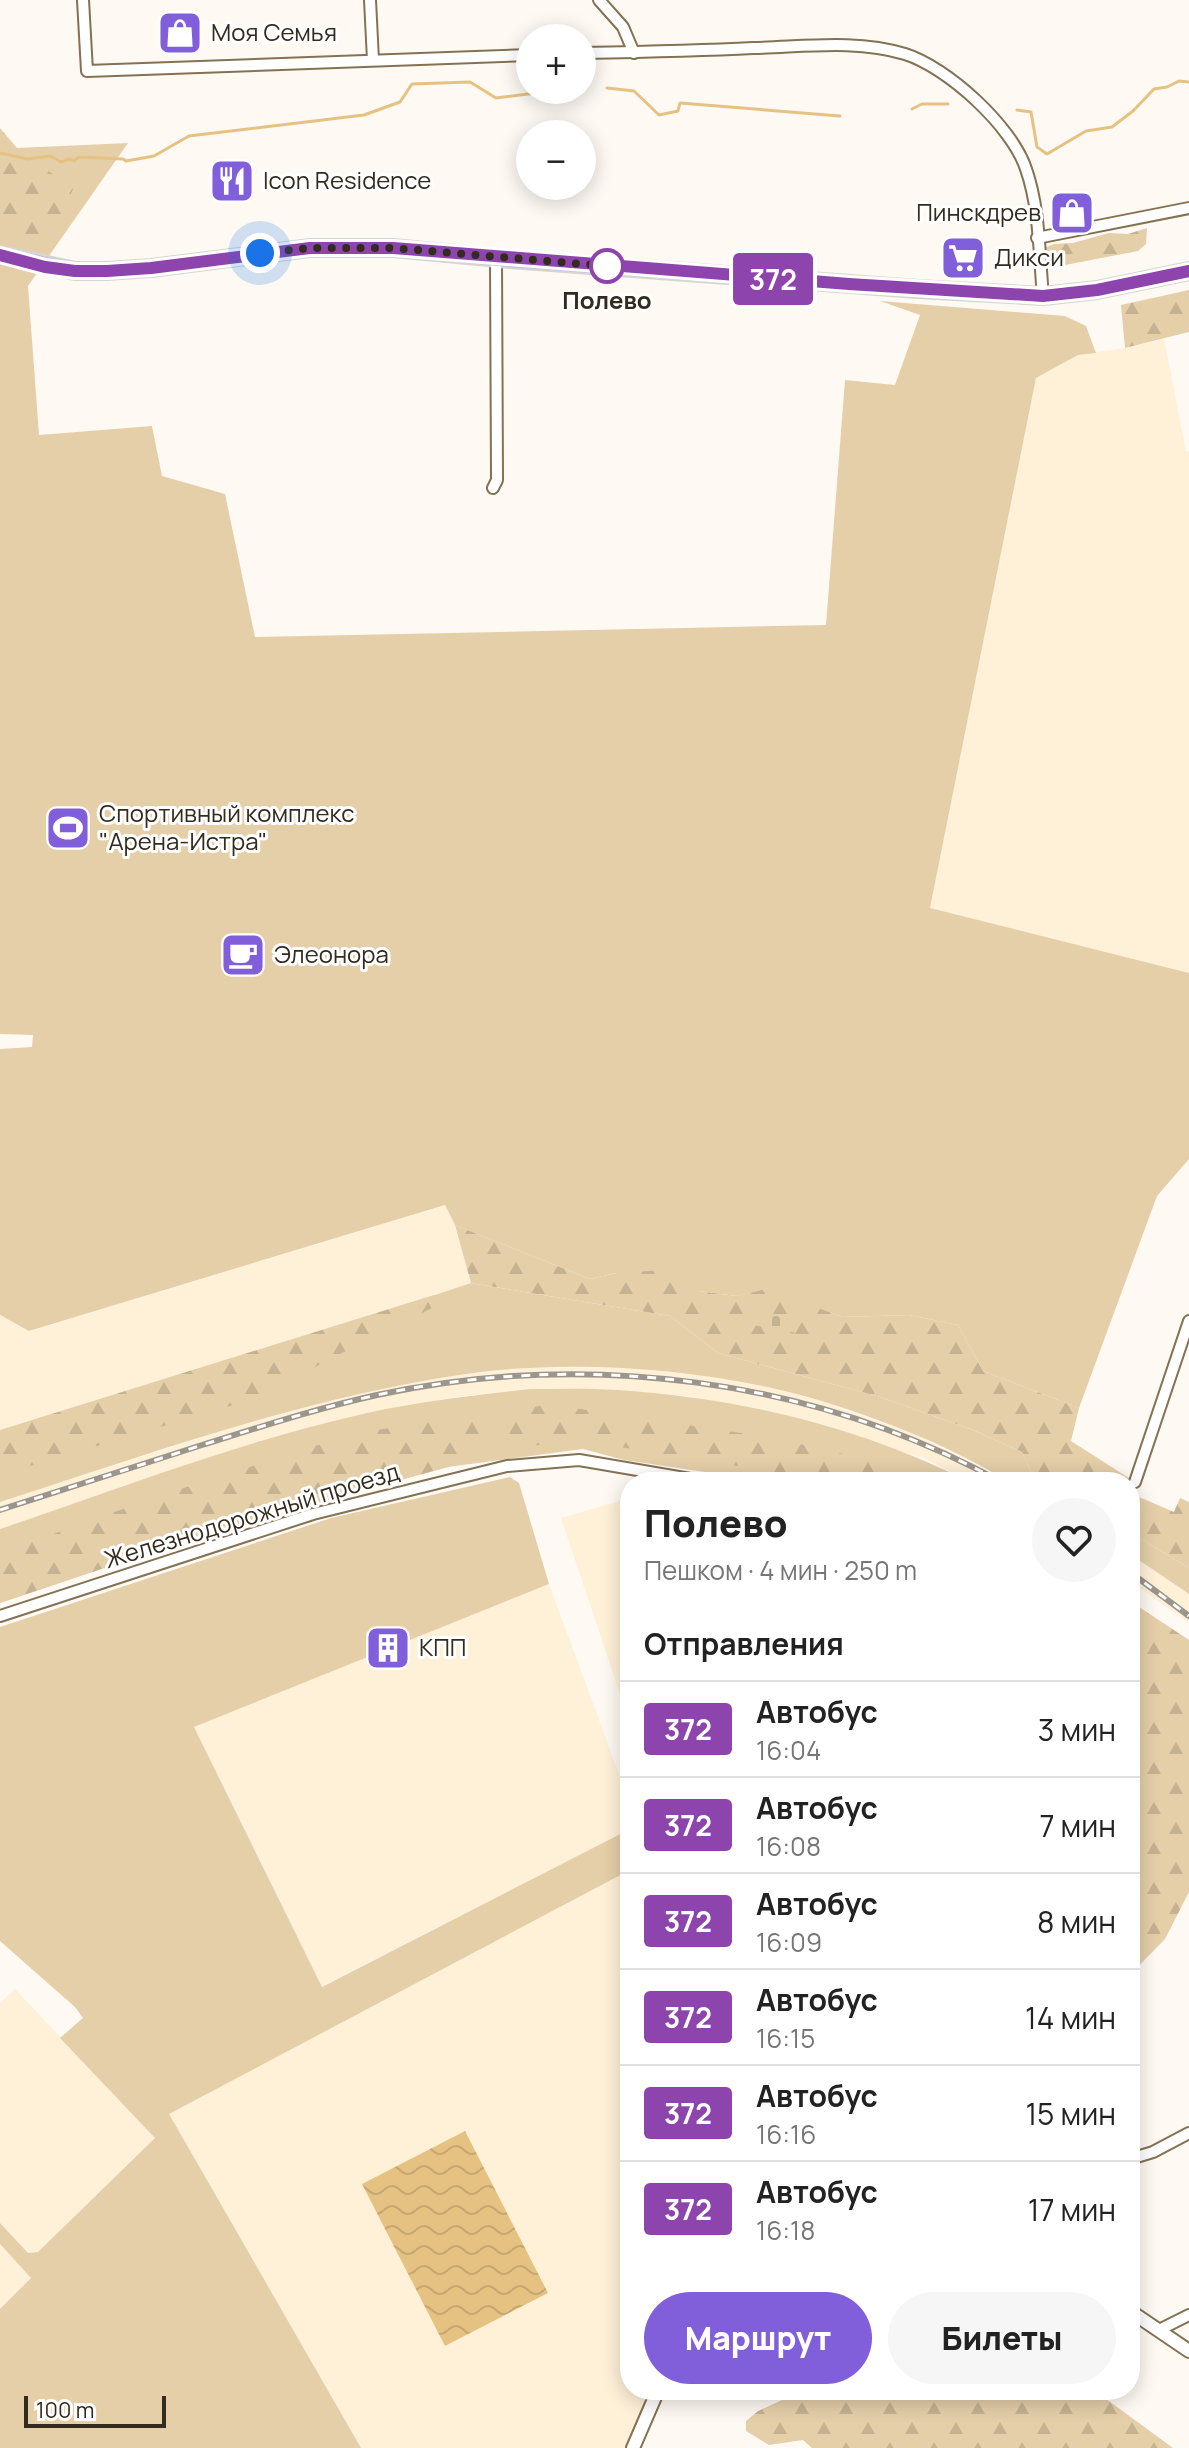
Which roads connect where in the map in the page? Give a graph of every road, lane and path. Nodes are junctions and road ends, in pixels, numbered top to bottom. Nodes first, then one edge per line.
1 (83, 0) edge
2 (370, 0) edge
3 (599, 0) edge
4 (596, 53) edge
5 (634, 53) junction
6 (516, 55) edge
7 (373, 60) junction
8 (1189, 208) edge
9 (1037, 238) junction
10 (0, 255) edge
11 (496, 258) junction
12 (1189, 271) edge
13 (1043, 296) junction
14 (493, 488) dead end
15 (1189, 1321) edge
16 (649, 1472) edge
17 (1138, 1472) edge
18 (0, 1616) edge
19 (1189, 2133) edge
20 (1140, 2156) edge
21 (1189, 2315) edge
22 (1140, 2318) edge
23 (1159, 2330) junction
24 (1189, 2351) edge
25 (654, 2400) edge
26 (633, 2448) edge

1 - 7 street
2 - 7 street
3 - 5 street
4 - 5 street
5 - 9 street
6 - 7 street
8 - 9 street
9 - 13 street
10 - 11 main road
11 - 13 main road
11 - 14 street
12 - 13 main road
15 - 17 street
16 - 18 street, Железнодорожный проезд
19 - 20 street
21 - 23 street
22 - 23 street
23 - 24 street
25 - 26 street

